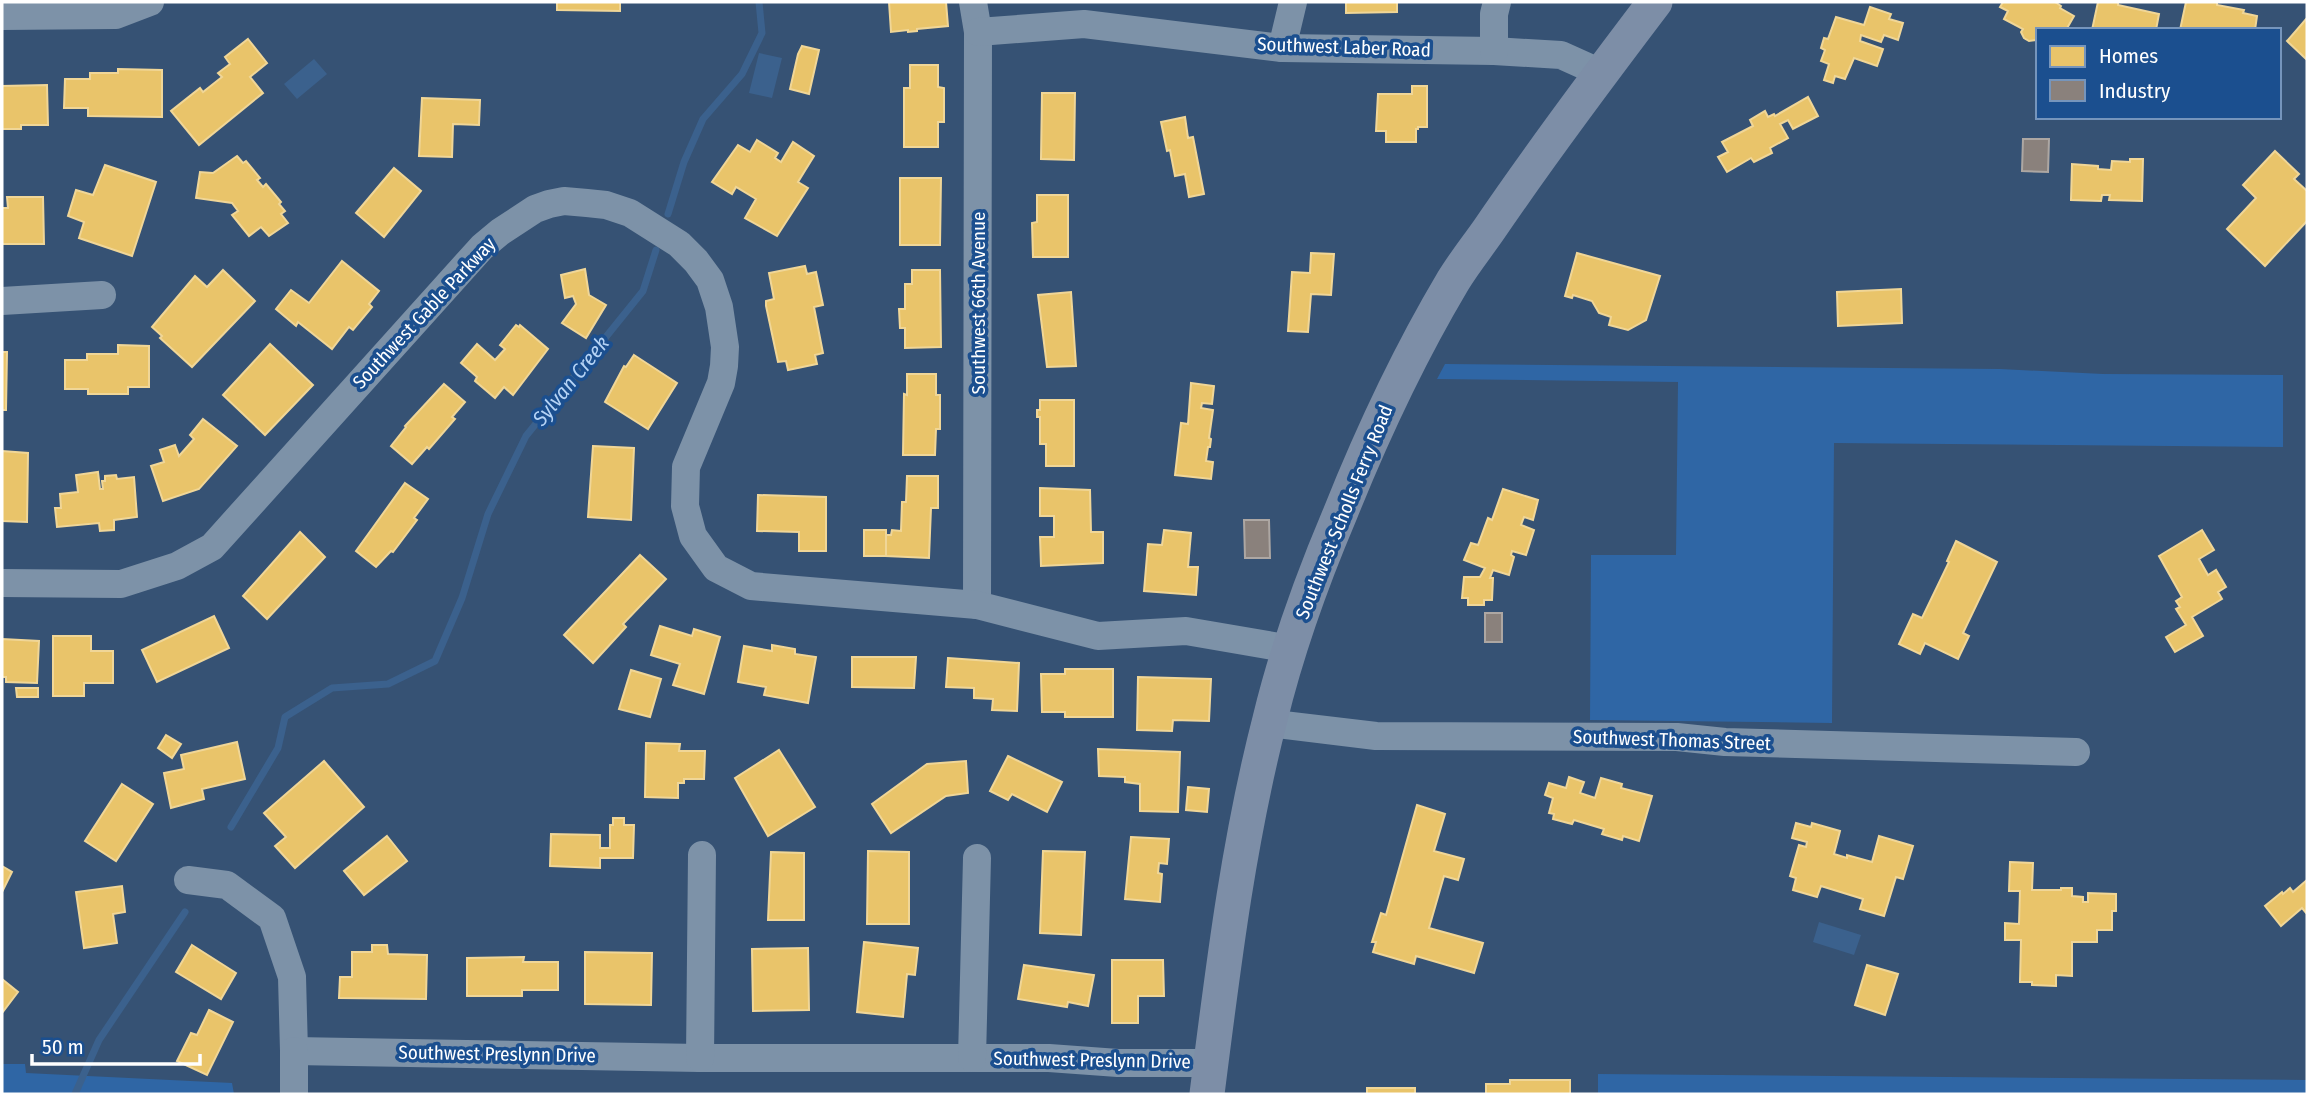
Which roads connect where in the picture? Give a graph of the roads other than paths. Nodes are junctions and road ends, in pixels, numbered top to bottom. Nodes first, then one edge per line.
1 (150, 2) edge
2 (973, 2) edge
3 (1293, 2) edge
4 (1497, 2) edge
5 (1655, 2) edge
6 (2, 16) edge
7 (978, 32) junction
8 (1282, 48) junction
9 (1494, 51) junction
10 (1601, 73) junction
11 (102, 295) dead end
12 (2, 301) edge
13 (2, 583) edge
14 (977, 605) junction
15 (1291, 649) junction
16 (1269, 723) junction
17 (2076, 752) dead end
18 (702, 855) dead end
19 (977, 858) dead end
20 (188, 880) dead end
21 (294, 1051) junction
22 (700, 1058) junction
23 (972, 1058) junction
24 (1209, 1079) edge
25 (294, 1094) edge

1 - 6 street
2 - 7 street, Southwest 66th Avenue
3 - 8 street
4 - 9 street
5 - 10 main road, Southwest Scholls Ferry Road
7 - 8 street, Southwest Laber Road
7 - 14 street, Southwest 66th Avenue
8 - 9 street, Southwest Laber Road
9 - 10 street, Southwest Laber Road
10 - 15 main road, Southwest Scholls Ferry Road
11 - 12 street
13 - 14 street, Southwest Gable Parkway
14 - 15 street, Southwest Gable Parkway
15 - 16 main road, Southwest Scholls Ferry Road
16 - 17 street, Southwest Thomas Street
16 - 24 main road, Southwest Scholls Ferry Road
18 - 22 street
19 - 23 street, Southwest Preslynn Drive
20 - 21 street
21 - 22 street, Southwest Preslynn Drive
21 - 25 street
22 - 23 street, Southwest Preslynn Drive
23 - 24 street, Southwest Preslynn Drive

